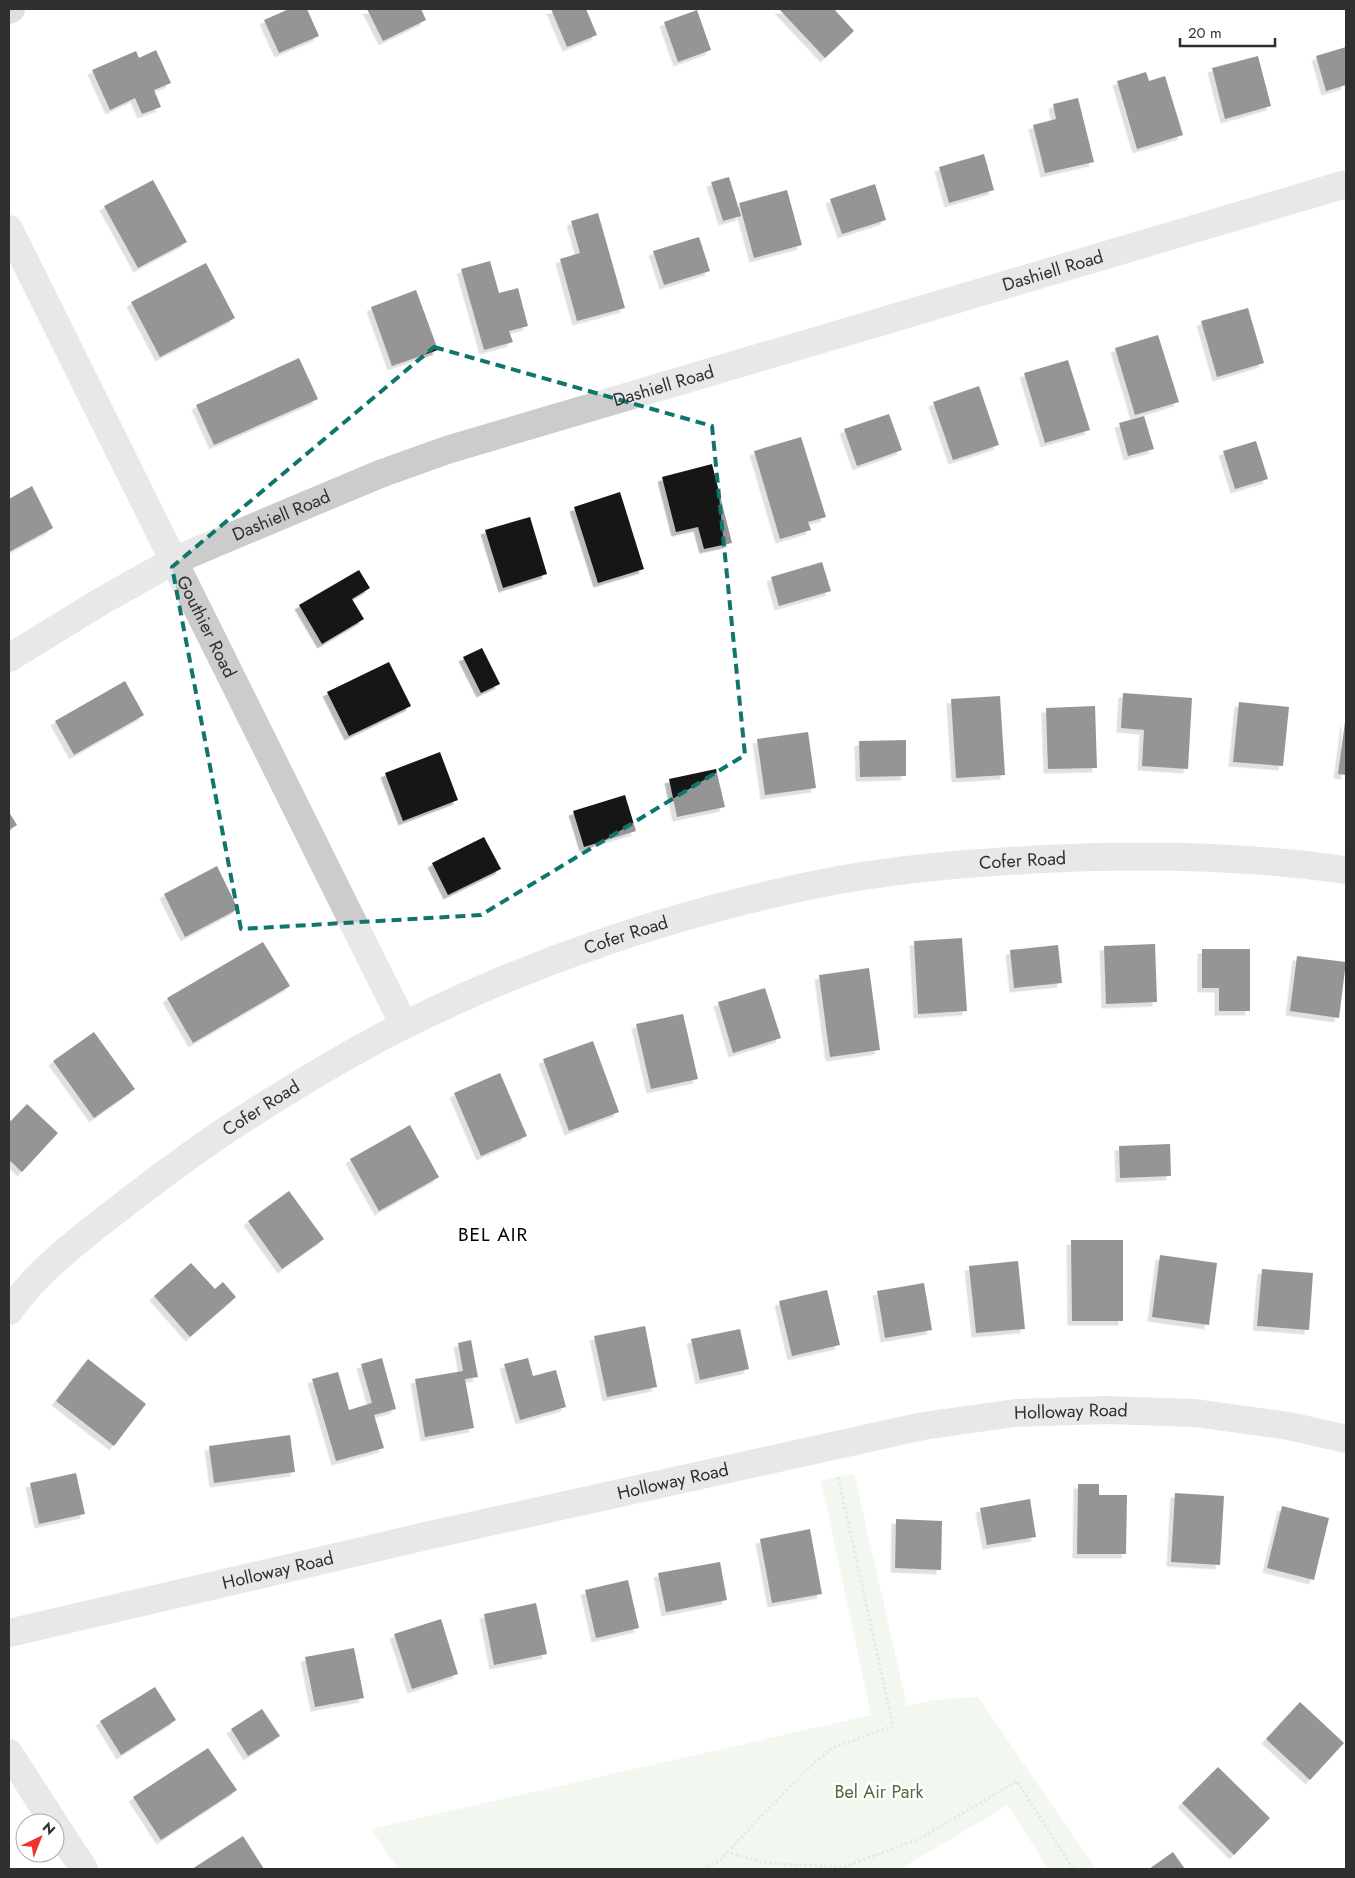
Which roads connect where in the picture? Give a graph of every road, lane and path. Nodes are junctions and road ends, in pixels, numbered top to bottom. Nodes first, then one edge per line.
1 (1346, 184) edge
2 (9, 229) edge
3 (173, 561) junction
4 (9, 658) edge
5 (1346, 870) edge
6 (404, 1025) junction
7 (9, 1311) edge
8 (1346, 1439) edge
9 (832, 1446) junction
10 (9, 1633) edge
11 (9, 1752) edge
12 (47, 1813) edge
13 (65, 1840) edge
14 (727, 1852) junction
15 (84, 1869) edge
16 (702, 1869) edge
17 (1073, 1869) edge

1 - 3 street, Dashiell Road
2 - 3 street, Gouthier Road
3 - 4 street, Dashiell Road
3 - 6 street, Gouthier Road
5 - 6 street, Cofer Road
6 - 7 street, Cofer Road
8 - 9 street, Holloway Road
9 - 10 street, Holloway Road
9 - 14 path
11 - 12 street
13 - 15 street
14 - 16 path
14 - 17 path

